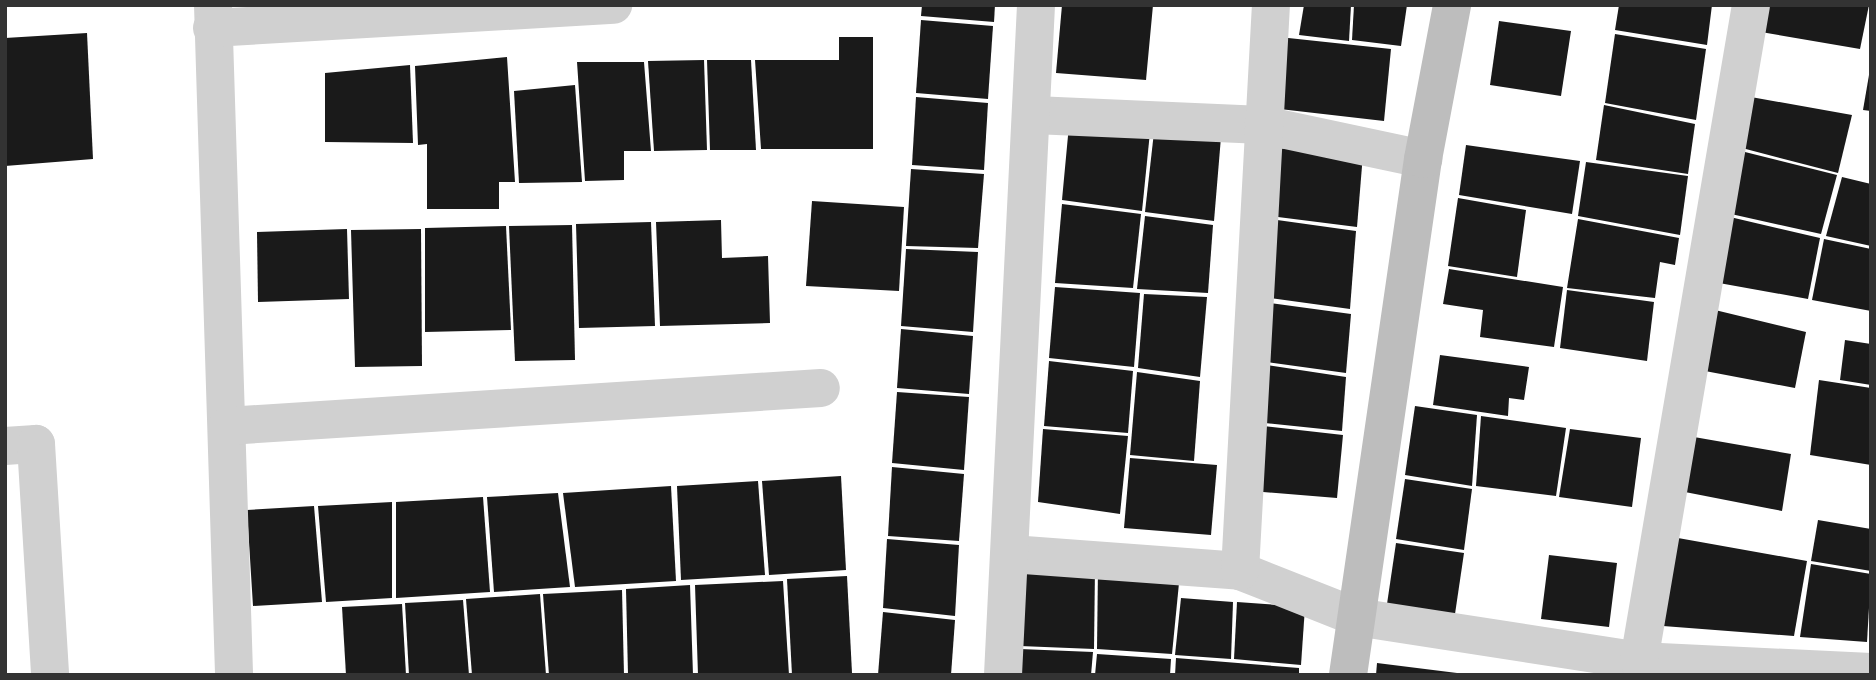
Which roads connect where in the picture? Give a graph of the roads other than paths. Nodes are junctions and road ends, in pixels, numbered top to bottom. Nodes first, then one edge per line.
1 (613, 5) edge
2 (1036, 5) edge
3 (1271, 5) edge
4 (1452, 5) edge
5 (1751, 5) edge
6 (212, 17) edge
7 (1034, 116) junction
8 (1263, 125) junction
9 (1423, 159) junction
10 (821, 388) dead end
11 (227, 426) junction
12 (5, 446) edge
13 (1012, 555) junction
14 (1240, 571) junction
15 (1356, 617) junction
16 (1639, 661) junction
17 (1871, 673) edge
18 (50, 675) edge
19 (234, 675) edge
20 (1003, 675) edge
21 (1348, 675) edge

1 - 6 street
2 - 7 street
3 - 8 street
4 - 9 main road
5 - 16 street
6 - 11 street
7 - 8 street
7 - 13 street
8 - 9 street
8 - 14 street
9 - 15 main road
10 - 11 street
11 - 19 street
12 - 18 street
13 - 14 street
13 - 20 street
14 - 15 street
15 - 16 street
15 - 21 main road
16 - 17 street

